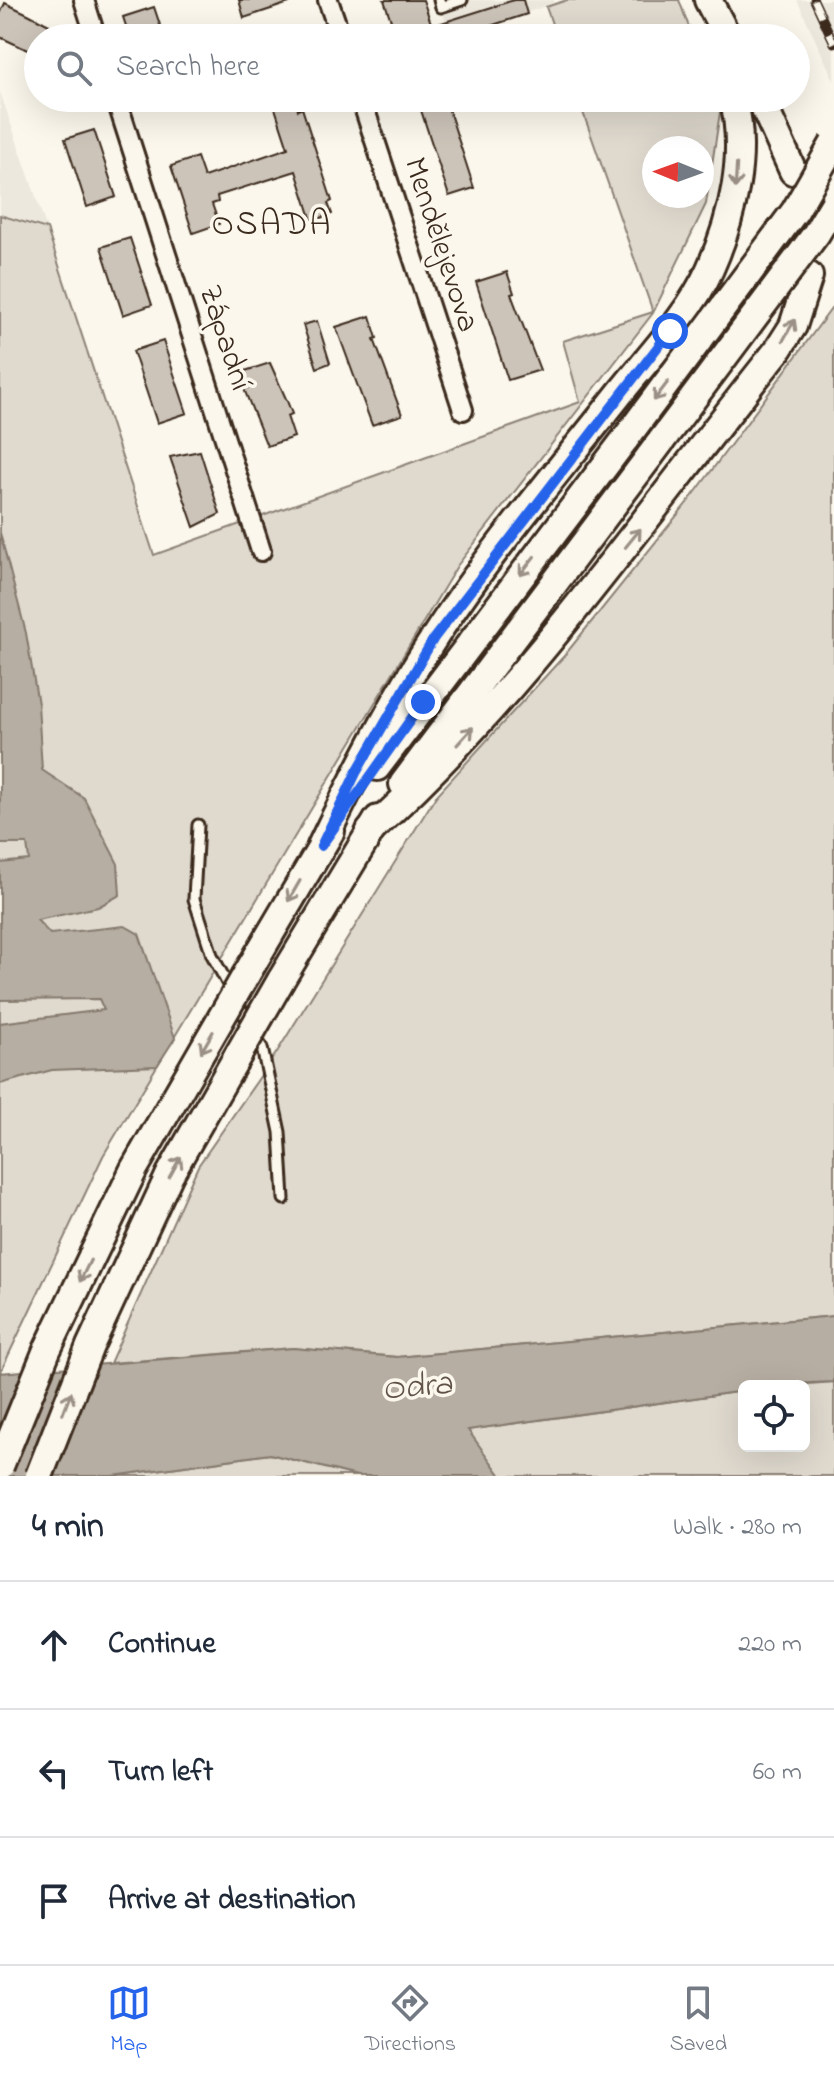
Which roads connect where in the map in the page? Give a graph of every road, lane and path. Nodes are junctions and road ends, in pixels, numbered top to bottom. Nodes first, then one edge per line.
1 (84, 0) edge
2 (328, 0) edge
3 (439, 0) edge
4 (462, 0) edge
5 (700, 0) edge
6 (708, 0) edge
7 (92, 24) edge
8 (336, 24) edge
9 (710, 24) edge
10 (721, 24) edge
11 (120, 112) edge
12 (366, 112) edge
13 (735, 112) edge
14 (766, 112) edge
15 (834, 143) edge
16 (793, 171) dead end
17 (834, 204) edge
18 (809, 276) dead end
19 (463, 410) dead end
20 (261, 551) dead end
21 (198, 825) dead end
22 (370, 831) junction
23 (321, 846) junction
24 (284, 1199) dead end
25 (0, 1466) edge
26 (39, 1476) edge

1 - 7 street
2 - 8 street
3 - 4 lane
5 - 9 main road
6 - 10 main road
11 - 20 street, Západní
12 - 19 street, Mendělejevova
13 -> 23 main road
14 - 16 main road
15 -> 23 main road, bridge
17 - 22 main road, bridge
22 -> 18 main road
21 - 24 lane
26 -> 22 main road, bridge
23 -> 25 main road, bridge

